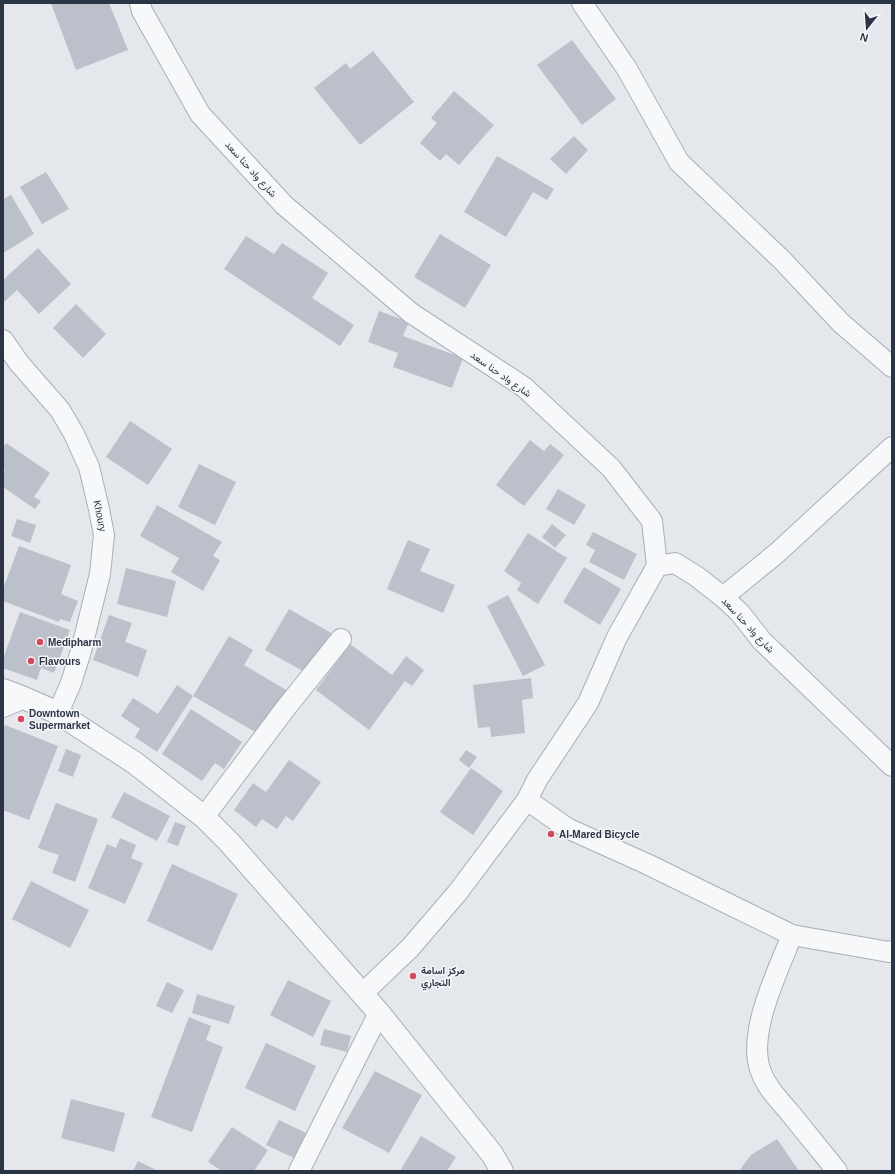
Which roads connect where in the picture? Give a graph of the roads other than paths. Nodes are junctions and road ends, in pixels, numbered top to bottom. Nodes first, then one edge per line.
1 (140, 3) edge
2 (582, 3) edge
3 (3, 340) edge
4 (892, 367) edge
5 (892, 447) edge
6 (657, 566) junction
7 (723, 597) junction
8 (341, 639) dead end
9 (3, 690) edge
10 (24, 698) junction
11 (3, 707) edge
12 (58, 713) junction
13 (892, 766) edge
14 (527, 800) junction
15 (204, 817) junction
16 (792, 935) junction
17 (892, 951) edge
18 (362, 994) junction
19 (379, 1013) junction
20 (299, 1171) edge
21 (502, 1171) edge
22 (837, 1171) edge

1 - 6 street, شارع واد حنا سعد
2 - 4 street
3 - 12 street, Khoury
5 - 7 street
6 - 7 street, شارع واد حنا سعد
6 - 14 street
7 - 13 street, شارع واد حنا سعد
8 - 15 street
9 - 10 street
10 - 11 street
10 - 12 street
12 - 15 street
14 - 16 street
14 - 18 street
15 - 18 street
16 - 17 street
16 - 22 street
18 - 19 street
19 - 20 street
19 - 21 street

